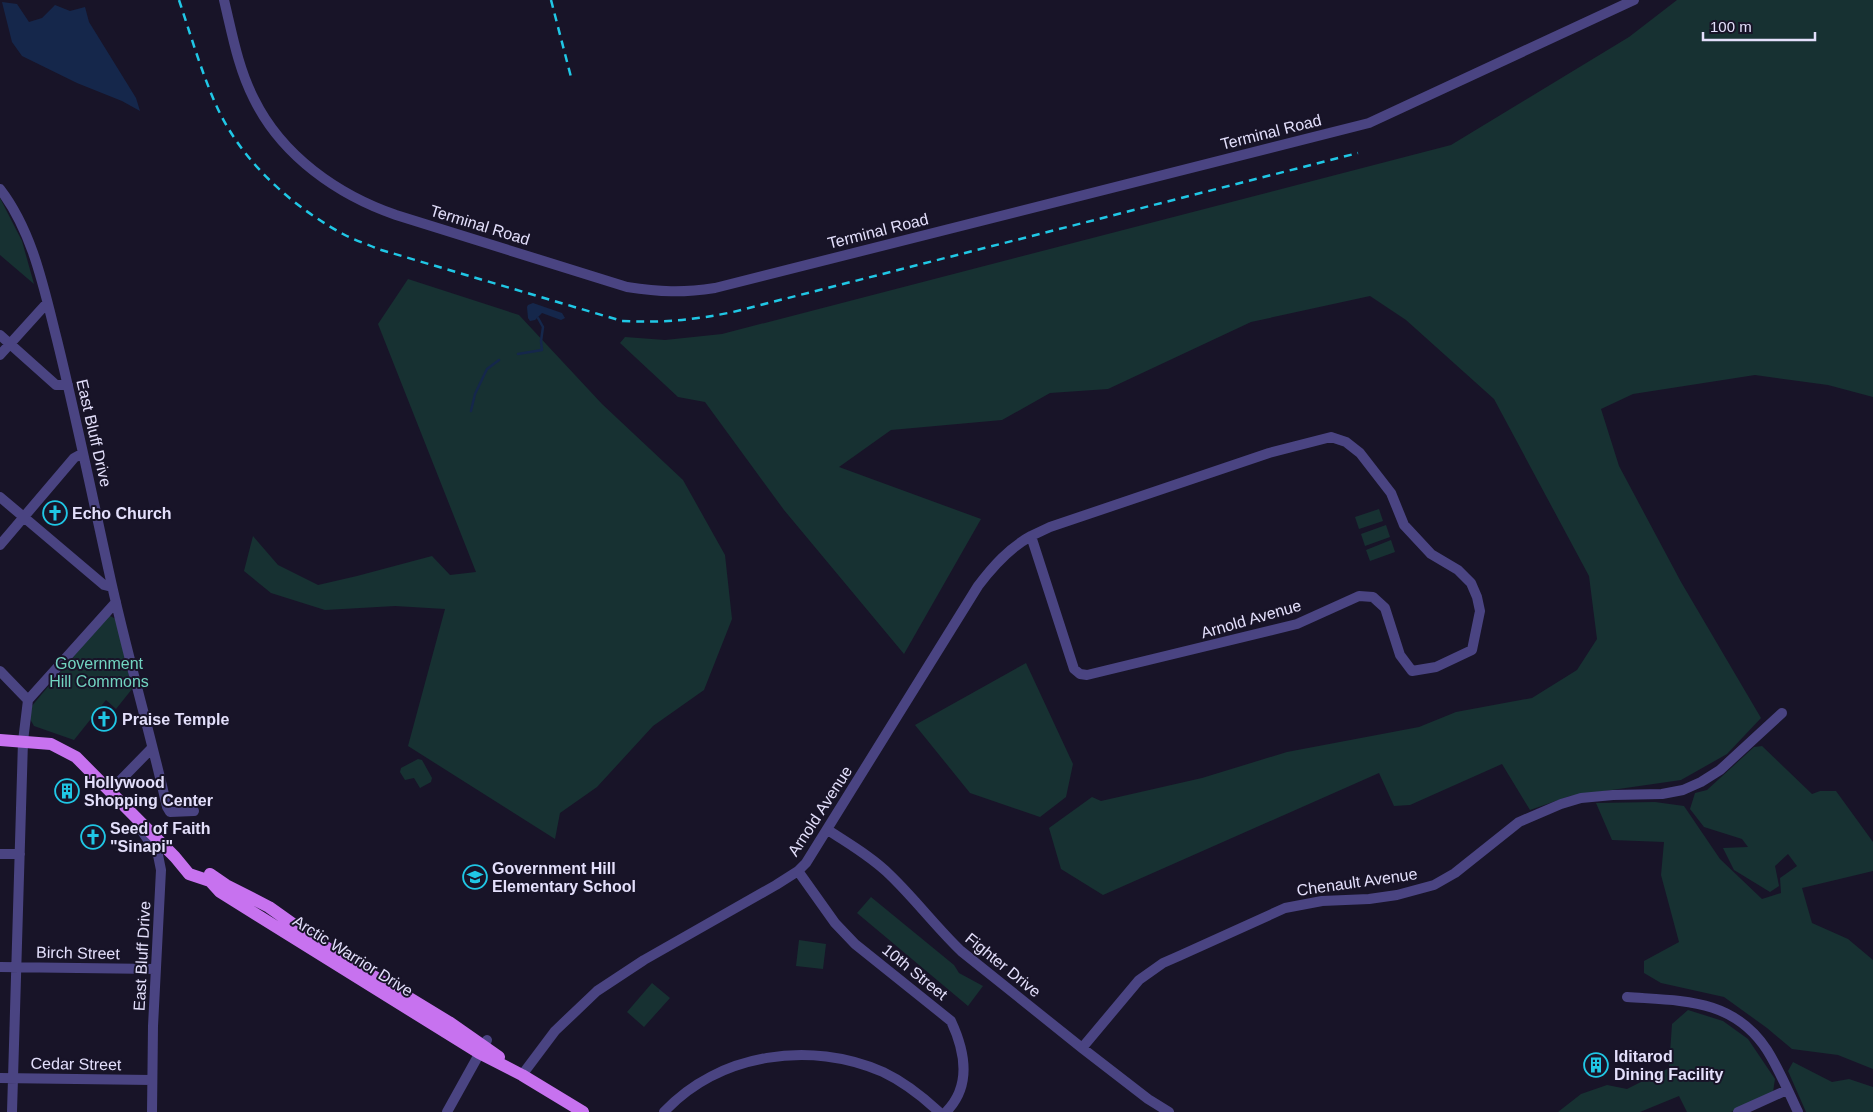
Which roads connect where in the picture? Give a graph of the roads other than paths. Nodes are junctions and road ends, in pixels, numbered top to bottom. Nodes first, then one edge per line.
1 (224, 0) edge
2 (1634, 0) edge
3 (0, 190) edge
4 (47, 303) junction
5 (0, 336) edge
6 (10, 344) junction
7 (0, 355) edge
8 (68, 385) junction
9 (83, 453) junction
10 (0, 497) edge
11 (24, 517) junction
12 (1031, 536) junction
13 (0, 545) edge
14 (112, 587) junction
15 (116, 602) junction
16 (0, 671) edge
17 (28, 700) junction
18 (1782, 713) dead end
19 (0, 740) edge
20 (23, 741) junction
21 (152, 748) junction
22 (110, 791) junction
23 (129, 811) junction
24 (194, 811) dead end
25 (828, 830) junction
26 (0, 854) edge
27 (20, 854) junction
28 (798, 871) junction
29 (0, 966) edge
30 (17, 967) junction
31 (156, 970) junction
32 (1627, 997) dead end
33 (483, 1046) junction
34 (1082, 1048) junction
35 (522, 1075) junction
36 (0, 1078) edge
37 (13, 1078) junction
38 (152, 1080) junction
39 (1787, 1090) junction
40 (579, 1111) edge
41 (12, 1112) edge
42 (152, 1112) edge
43 (447, 1112) edge
44 (664, 1112) edge
45 (938, 1112) edge
46 (946, 1112) edge
47 (1169, 1112) edge
48 (1738, 1112) edge
49 (1798, 1112) edge

1 - 2 street, Terminal Road
3 - 4 street, East Bluff Drive
4 - 6 street
4 - 8 street, East Bluff Drive
5 - 6 street
6 - 7 street
6 - 8 street
8 - 9 street, East Bluff Drive
9 - 11 street
9 - 14 street, East Bluff Drive
10 - 11 street
11 - 13 street
11 - 14 street
12 - 12 street, Arnold Avenue
12 - 25 street, Arnold Avenue
14 - 15 street, East Bluff Drive
15 - 17 street
15 - 21 street, East Bluff Drive
16 - 17 street
17 - 20 street
18 - 34 street, Chenault Avenue
19 - 20 main road, Arctic Warrior Drive
20 - 22 main road, Arctic Warrior Drive
20 - 27 street
21 - 22 street
21 - 24 street, East Bluff Drive
22 - 23 main road, Arctic Warrior Drive
23 - 31 street, East Bluff Drive
23 - 33 main road, Arctic Warrior Drive
25 - 28 street, Arnold Avenue
25 - 34 street, Fighter Drive
26 - 27 street
27 - 30 street
28 - 35 street, Arnold Avenue
28 - 46 street, 10th Street
29 - 30 street, Birch Street
30 - 31 street, Birch Street
30 - 37 street
31 - 38 street, East Bluff Drive
32 - 39 street
33 - 35 main road, Arctic Warrior Drive
33 - 43 street
34 - 47 street, Fighter Drive
35 - 40 main road, Arctic Warrior Drive
36 - 37 street, Cedar Street
37 - 38 street, Cedar Street
37 - 41 street
38 - 42 street, East Bluff Drive
39 - 48 street
39 - 49 street
44 - 45 street

